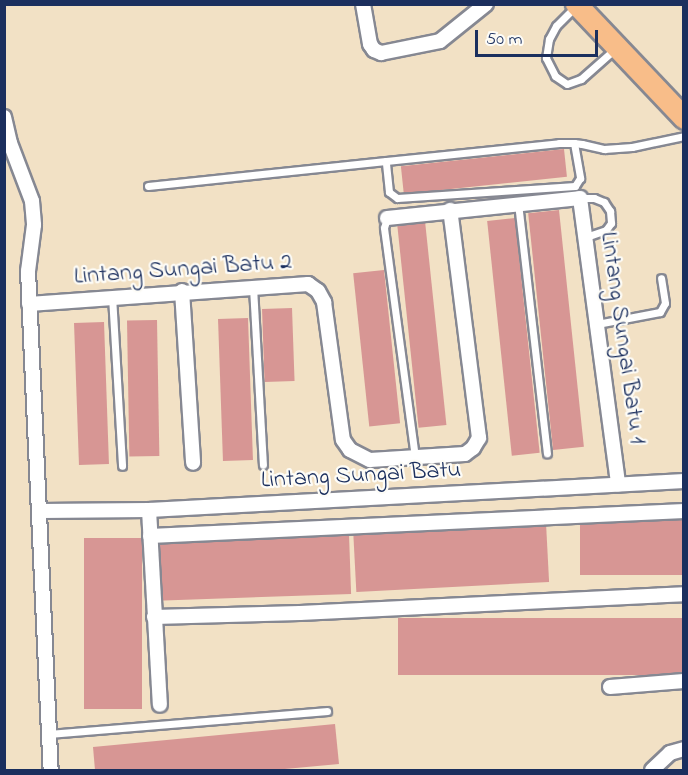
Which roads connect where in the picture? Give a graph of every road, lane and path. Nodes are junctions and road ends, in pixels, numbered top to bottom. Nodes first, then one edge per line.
1 (363, 4) edge
2 (486, 4) edge
3 (577, 5) edge
4 (617, 47) junction
5 (4, 117) edge
6 (684, 118) edge
7 (684, 136) edge
8 (574, 143) junction
9 (386, 161) junction
10 (148, 186) dead end
11 (580, 198) junction
12 (518, 203) junction
13 (450, 210) junction
14 (387, 218) joint
15 (586, 237) junction
16 (662, 278) dead end
17 (253, 287) junction
18 (182, 291) junction
19 (112, 296) junction
20 (29, 303) junction
21 (597, 324) junction
22 (547, 453) dead end
23 (415, 458) junction
24 (193, 463) dead end
25 (263, 465) dead end
26 (122, 466) dead end
27 (684, 481) edge
28 (618, 484) junction
29 (149, 510) junction
30 (41, 511) junction
31 (684, 511) edge
32 (150, 536) junction
33 (684, 594) edge
34 (154, 617) junction
35 (684, 681) edge
36 (610, 687) dead end
37 (160, 705) dead end
38 (327, 711) dead end
39 (49, 734) junction
40 (684, 749) edge
41 (51, 771) edge
42 (652, 771) edge

1 - 2 street
3 - 4 main road
3 - 4 lane
4 - 6 main road
5 - 20 street
7 - 8 lane
8 - 9 lane
8 - 9 lane
9 - 10 lane
11 - 12 street
11 - 15 street, Lintang Sungai Batu 1
11 - 15 lane
12 - 13 street
12 - 22 lane
13 - 14 street
13 - 23 street
14 - 23 lane
15 - 21 street, Lintang Sungai Batu 1
16 - 21 lane
17 - 18 street, Lintang Sungai Batu 2
17 - 23 street, Lintang Sungai Batu 2
17 - 25 lane
18 - 19 street, Lintang Sungai Batu 2
18 - 24 street
19 - 20 street, Lintang Sungai Batu 2
19 - 26 lane
20 - 30 street
21 - 28 street, Lintang Sungai Batu 1
27 - 28 street, Lintang Sungai Batu
28 - 29 street, Lintang Sungai Batu
29 - 30 street, Lintang Sungai Batu
29 - 32 street
30 - 39 street
31 - 32 street
32 - 34 street
33 - 34 street
34 - 37 street
35 - 36 street
38 - 39 lane
39 - 41 street
40 - 42 street

